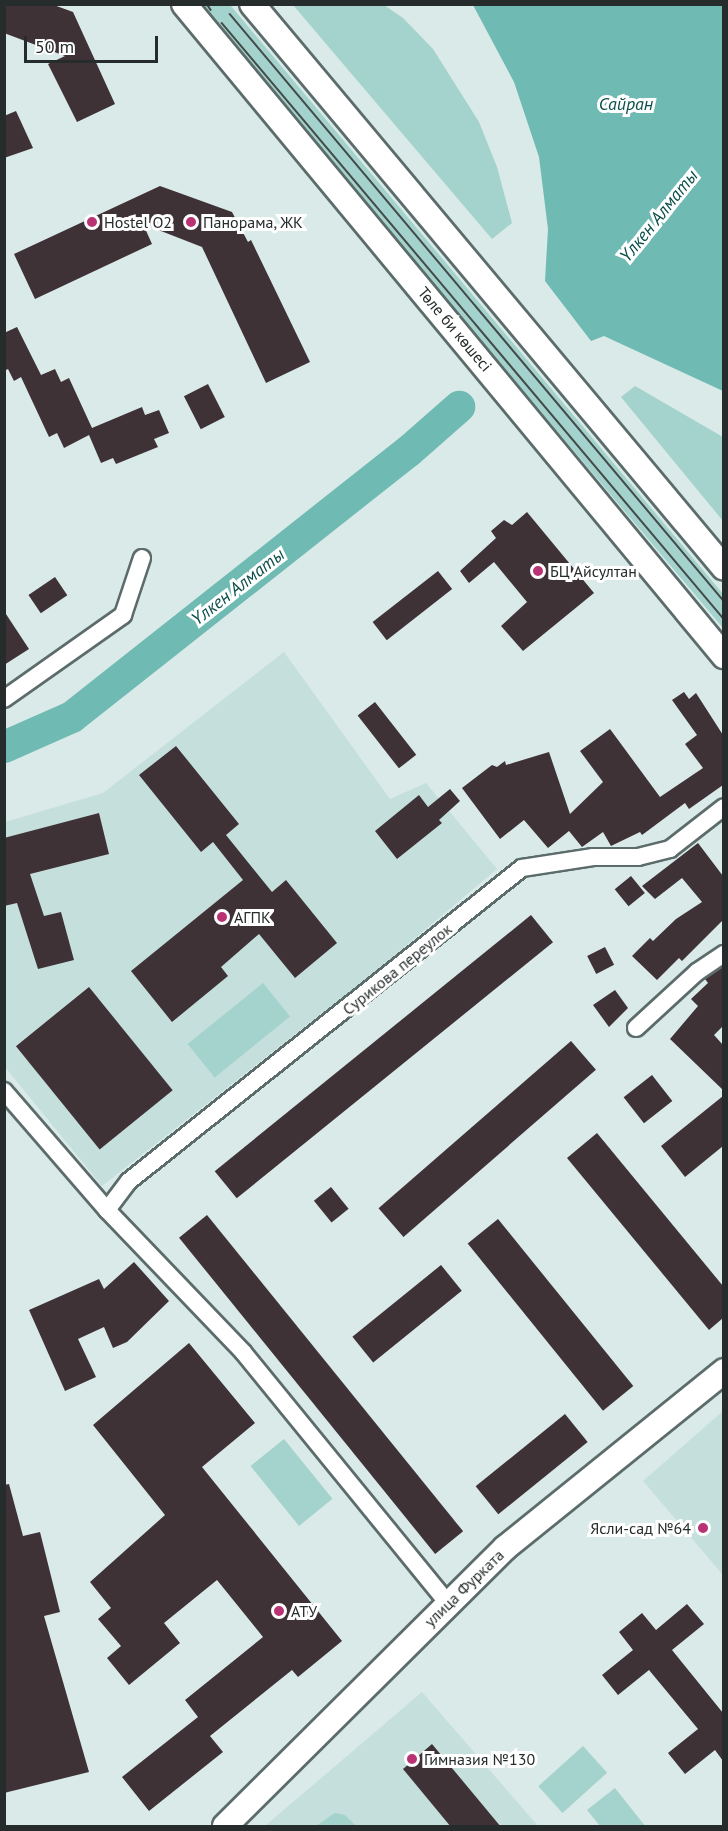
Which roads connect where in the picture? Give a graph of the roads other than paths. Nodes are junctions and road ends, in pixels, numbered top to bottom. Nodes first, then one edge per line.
1 (184, 4) edge
2 (252, 4) edge
3 (142, 558) dead end
4 (723, 568) edge
5 (723, 656) edge
6 (4, 699) edge
7 (723, 807) edge
8 (723, 954) edge
9 (636, 1028) dead end
10 (4, 1091) edge
11 (107, 1210) junction
12 (723, 1371) edge
13 (448, 1603) junction
14 (225, 1827) edge

1 - 5 main road, Төле би көшесі
2 - 4 main road
3 - 6 street
7 - 11 street, Сурикова переулок
8 - 9 street
10 - 11 street
11 - 13 street
12 - 13 main road, улица Фурката
13 - 14 main road, улица Фурката

